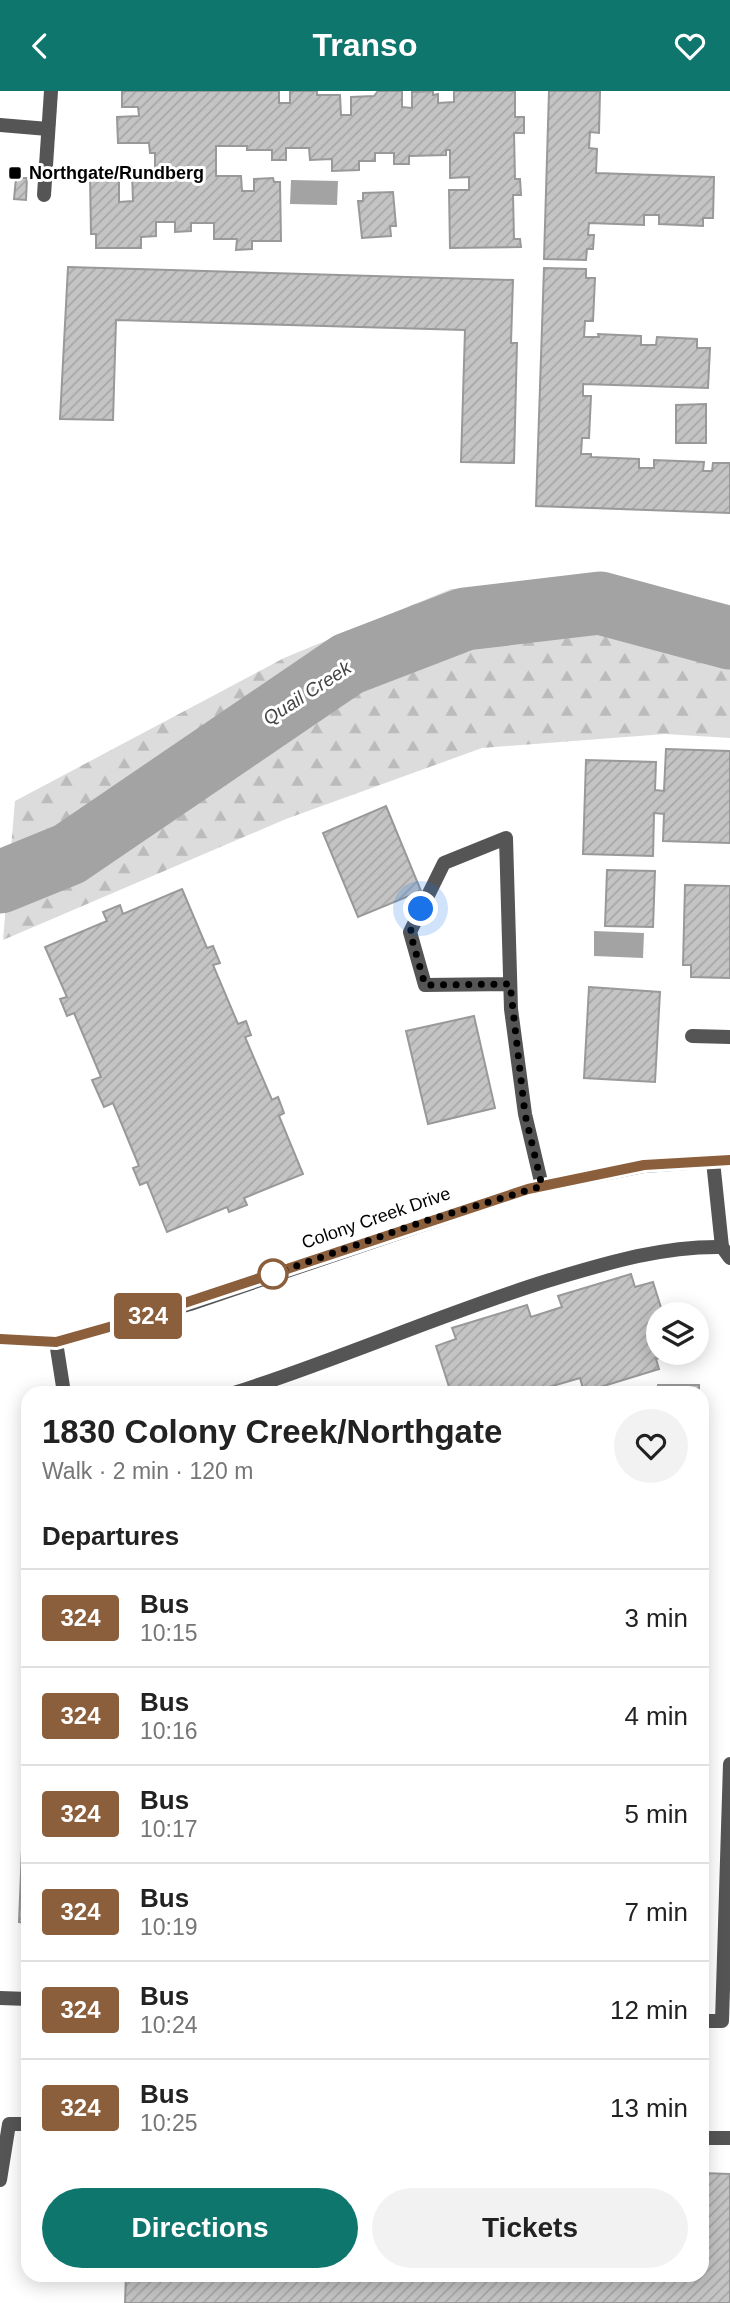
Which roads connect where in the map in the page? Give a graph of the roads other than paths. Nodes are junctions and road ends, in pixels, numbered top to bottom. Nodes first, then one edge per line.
1 (51, 91) edge
2 (0, 125) edge
3 (48, 129) junction
4 (44, 195) dead end
5 (510, 984) junction
6 (692, 1036) dead end
7 (730, 1037) edge
8 (730, 1160) edge
9 (713, 1161) junction
10 (542, 1186) junction
11 (726, 1253) edge
12 (0, 1339) edge
13 (56, 1342) junction
14 (63, 1386) edge
15 (256, 1386) edge
16 (730, 1764) edge
17 (0, 1998) edge
18 (21, 1999) edge
19 (709, 2021) edge
20 (21, 2125) edge
21 (709, 2138) edge
22 (730, 2139) edge
23 (0, 2180) edge

1 - 3 street
2 - 3 street
3 - 4 street
5 - 5 street
5 - 10 street
6 - 7 street
8 - 9 street, Colony Creek Drive
9 - 10 street, Colony Creek Drive
9 - 11 street
10 - 13 street, Colony Creek Drive
11 - 15 street
12 - 13 street, Colony Creek Drive
13 - 14 street
16 - 19 street
17 - 18 street
20 - 23 street
21 - 22 street

